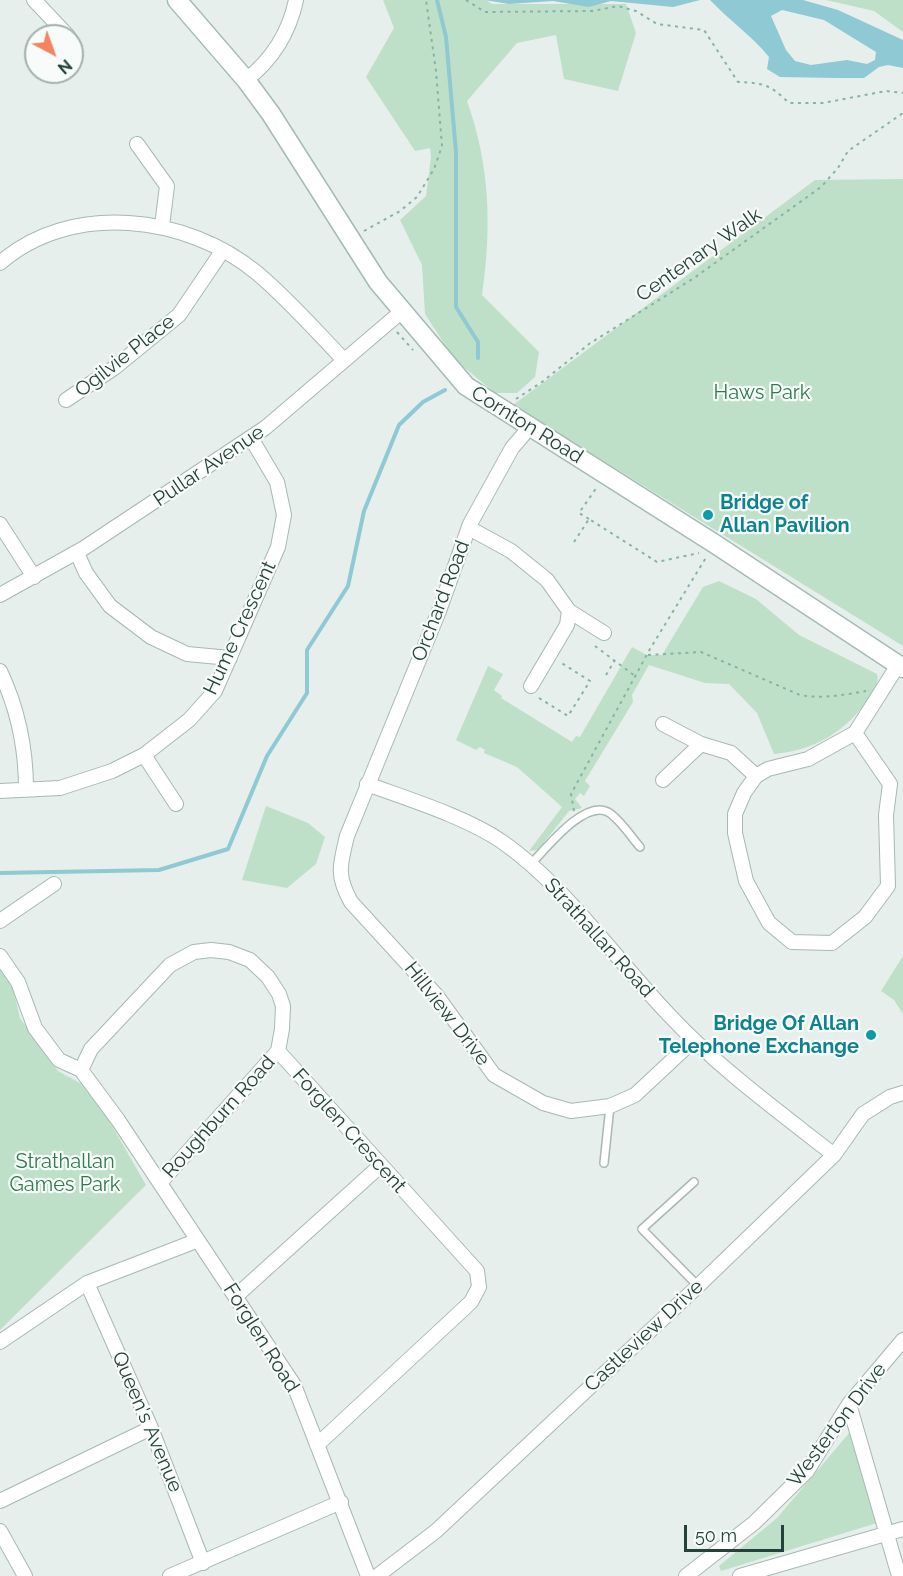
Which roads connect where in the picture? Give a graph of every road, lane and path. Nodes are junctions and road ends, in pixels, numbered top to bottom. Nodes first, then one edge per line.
1 (34, 0) edge
2 (177, 0) edge
3 (296, 0) edge
4 (426, 0) edge
5 (466, 0) edge
6 (57, 24) edge
7 (246, 80) junction
8 (903, 93) edge
9 (903, 113) edge
10 (137, 144) dead end
11 (162, 226) junction
12 (349, 239) junction
13 (224, 250) junction
14 (0, 263) edge
15 (395, 317) junction
16 (418, 356) dead end
17 (344, 360) junction
18 (66, 400) dead end
19 (501, 409) junction
20 (530, 427) junction
21 (251, 438) junction
22 (601, 482) junction
23 (587, 483) dead end
24 (605, 494) dead end
25 (589, 519) junction
26 (0, 524) edge
27 (469, 528) junction
28 (574, 542) dead end
29 (77, 553) junction
30 (34, 577) junction
31 (0, 595) edge
32 (569, 611) junction
33 (604, 633) dead end
34 (595, 646) dead end
35 (647, 655) junction
36 (230, 658) junction
37 (555, 659) dead end
38 (615, 660) junction
39 (901, 667) edge
40 (0, 671) edge
41 (606, 675) dead end
42 (635, 676) junction
43 (886, 685) junction
44 (531, 689) joint
45 (663, 724) dead end
46 (855, 733) junction
47 (701, 744) junction
48 (144, 755) junction
49 (756, 776) junction
50 (663, 780) dead end
51 (896, 781) edge
52 (367, 784) junction
53 (26, 789) junction
54 (0, 791) edge
55 (176, 804) dead end
56 (575, 819) junction
57 (640, 847) dead end
58 (530, 865) junction
59 (54, 884) dead end
60 (0, 921) edge
61 (0, 956) edge
62 (694, 1040) junction
63 (278, 1051) junction
64 (81, 1070) junction
65 (903, 1093) edge
66 (610, 1106) junction
67 (834, 1155) junction
68 (604, 1163) dead end
69 (380, 1166) junction
70 (694, 1182) dead end
71 (160, 1183) junction
72 (196, 1241) junction
73 (87, 1283) junction
74 (698, 1286) junction
75 (236, 1296) junction
76 (903, 1340) edge
77 (0, 1342) edge
78 (849, 1404) junction
79 (152, 1428) junction
80 (317, 1445) junction
81 (0, 1501) edge
82 (341, 1502) junction
83 (903, 1529) edge
84 (0, 1531) edge
85 (886, 1534) junction
86 (6, 1555) edge
87 (203, 1563) junction
88 (26, 1576) edge
89 (170, 1576) edge
90 (368, 1576) edge
91 (377, 1576) edge
92 (686, 1576) edge
93 (740, 1576) edge
94 (899, 1576) edge

1 - 6 street
2 - 7 main road, Cornton Road
3 - 7 street
4 - 12 path
5 - 8 path
7 - 12 main road, Cornton Road
9 - 19 path, Centenary Walk
10 - 11 street
11 - 13 street
11 - 14 street
12 - 15 main road, Cornton Road
13 - 17 street
13 - 18 street, Ogilvie Place
15 - 16 path
15 - 17 street, Pullar Avenue
15 - 19 main road, Cornton Road
17 - 21 street, Pullar Avenue
19 - 20 main road, Cornton Road
20 - 22 main road, Cornton Road
20 - 27 street, Orchard Road
21 - 29 street, Pullar Avenue
21 - 36 street, Hume Crescent
22 - 23 path
22 - 24 path
22 - 25 path
22 - 39 main road, Cornton Road
25 - 28 path
25 - 35 path
26 - 30 street
27 - 32 street
27 - 52 street, Orchard Road
29 - 30 street, Pullar Avenue
29 - 36 street
30 - 31 street, Pullar Avenue
32 - 33 street
32 - 44 street
34 - 38 path
35 - 42 path
35 - 43 path
36 - 48 street, Hume Crescent
37 - 44 path
38 - 41 path
38 - 42 path
39 - 43 street
40 - 53 street
42 - 56 path
43 - 46 street
45 - 47 street
46 - 49 street
46 - 51 street
47 - 49 street
47 - 50 street
48 - 53 street, Hume Crescent
48 - 55 street
49 - 51 street
52 - 58 street, Strathallan Road
52 - 66 street, Hillview Drive
53 - 54 street, Hume Crescent
56 - 57 lane
56 - 58 lane
58 - 62 street, Strathallan Road
59 - 60 street
61 - 64 street
62 - 66 street, Hillview Drive
62 - 67 street, Strathallan Road
63 - 64 street, Forglen Crescent
63 - 69 street, Forglen Crescent
63 - 71 street, Roughburn Road
64 - 71 street, Forglen Road
65 - 67 street, Castleview Drive
66 - 68 lane
67 - 74 street, Castleview Drive
69 - 75 street
69 - 80 street, Forglen Crescent
70 - 74 lane
71 - 72 street, Forglen Road
72 - 73 street
72 - 75 street, Forglen Road
73 - 77 street
73 - 79 street, Queen's Avenue
74 - 91 street, Castleview Drive
75 - 80 street, Forglen Road
76 - 78 street, Westerton Drive
78 - 85 street
78 - 92 street, Westerton Drive
79 - 81 street
79 - 87 street, Queen's Avenue
80 - 82 street, Forglen Road
82 - 87 street
82 - 90 street, Forglen Road
83 - 85 street
84 - 86 street
85 - 93 street
85 - 94 street
86 - 88 street
87 - 89 street

